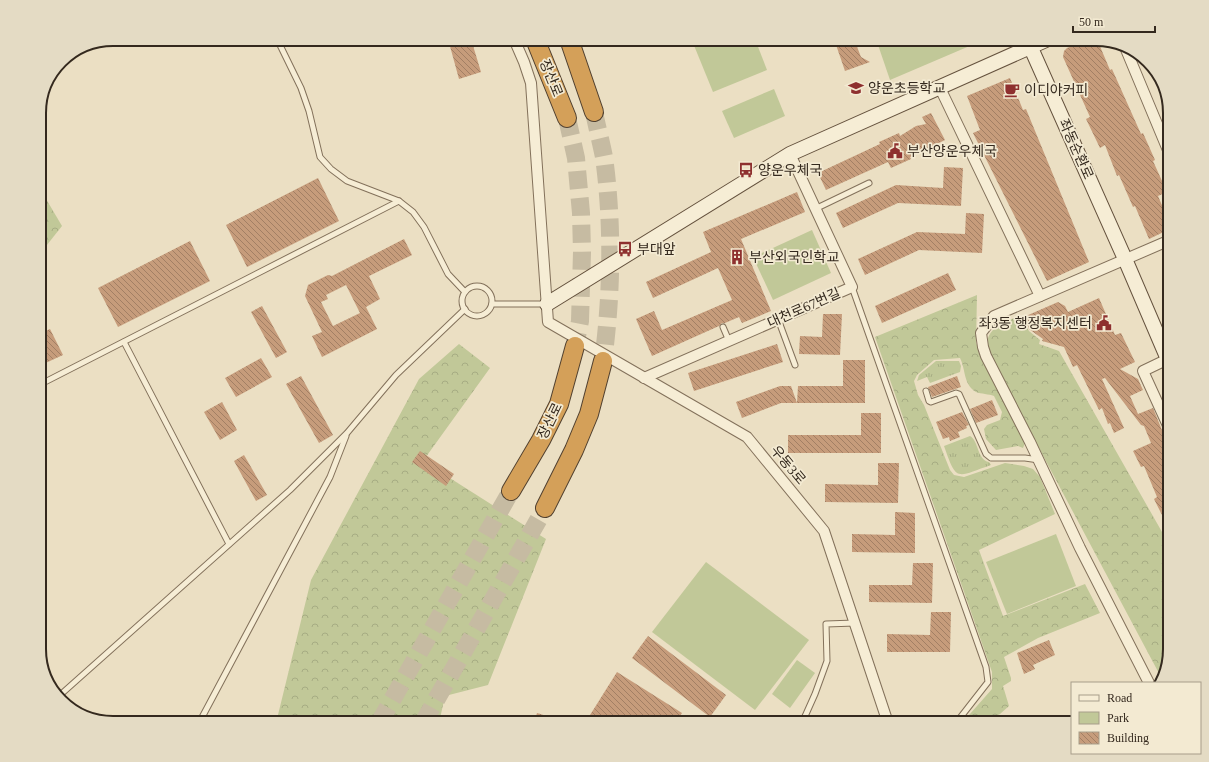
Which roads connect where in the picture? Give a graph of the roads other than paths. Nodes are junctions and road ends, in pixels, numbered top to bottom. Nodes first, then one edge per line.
1 (280, 46) edge
2 (517, 46) edge
3 (538, 46) edge
4 (572, 46) edge
5 (1022, 46) edge
6 (1029, 46) edge
7 (1128, 54) edge
8 (940, 88) junction
9 (594, 112) tunnel mouth
10 (567, 118) tunnel mouth
11 (1163, 138) edge
12 (790, 154) junction
13 (869, 183) dead end
14 (399, 201) junction
15 (815, 209) junction
16 (1163, 243) edge
17 (1125, 259) junction
18 (852, 287) junction
19 (465, 292) junction
20 (1040, 296) junction
21 (492, 304) junction
22 (547, 304) junction
23 (465, 309) junction
24 (778, 319) junction
25 (723, 327) dead end
26 (729, 340) junction
27 (124, 342) junction
28 (575, 346) tunnel mouth
29 (1163, 347) edge
30 (603, 361) tunnel mouth
31 (1163, 363) edge
32 (795, 365) dead end
33 (644, 378) junction
34 (46, 381) edge
35 (926, 391) dead end
36 (1163, 415) edge
37 (347, 433) junction
38 (1039, 460) junction
39 (511, 491) tunnel mouth
40 (545, 508) tunnel mouth
41 (229, 544) junction
42 (855, 623) junction
43 (1148, 682) edge
44 (63, 693) edge
45 (203, 716) edge
46 (805, 716) edge
47 (886, 716) edge
48 (961, 716) edge

1 - 14 lane
2 - 22 street
3 - 10 highway, 장산로
4 - 9 highway, 장산로
5 - 8 street
6 - 17 street, 좌동순환로
7 - 11 street
8 - 12 street
8 - 20 street
12 - 15 street, 대천로67번길
12 - 22 street
13 - 15 lane
14 - 19 lane
14 - 27 lane
15 - 18 street, 대천로67번길
16 - 17 street
17 - 20 street
17 - 29 street, 좌동순환로
18 - 24 street, 대천로67번길
18 - 48 lane
19 - 21 lane
19 - 23 lane
20 - 38 street
21 - 22 lane
21 - 23 lane
22 - 33 street, 우동3로
23 - 37 lane
24 - 26 street, 대천로67번길
24 - 32 lane
25 - 26 lane
26 - 33 street, 대천로67번길
27 - 34 lane
27 - 41 lane
28 - 39 highway, 장산로
30 - 40 highway
31 - 36 street
33 - 42 street, 우동3로
35 - 38 lane
37 - 41 lane
37 - 45 lane
38 - 43 street
41 - 44 lane
42 - 46 lane
42 - 47 street, 우동3로

